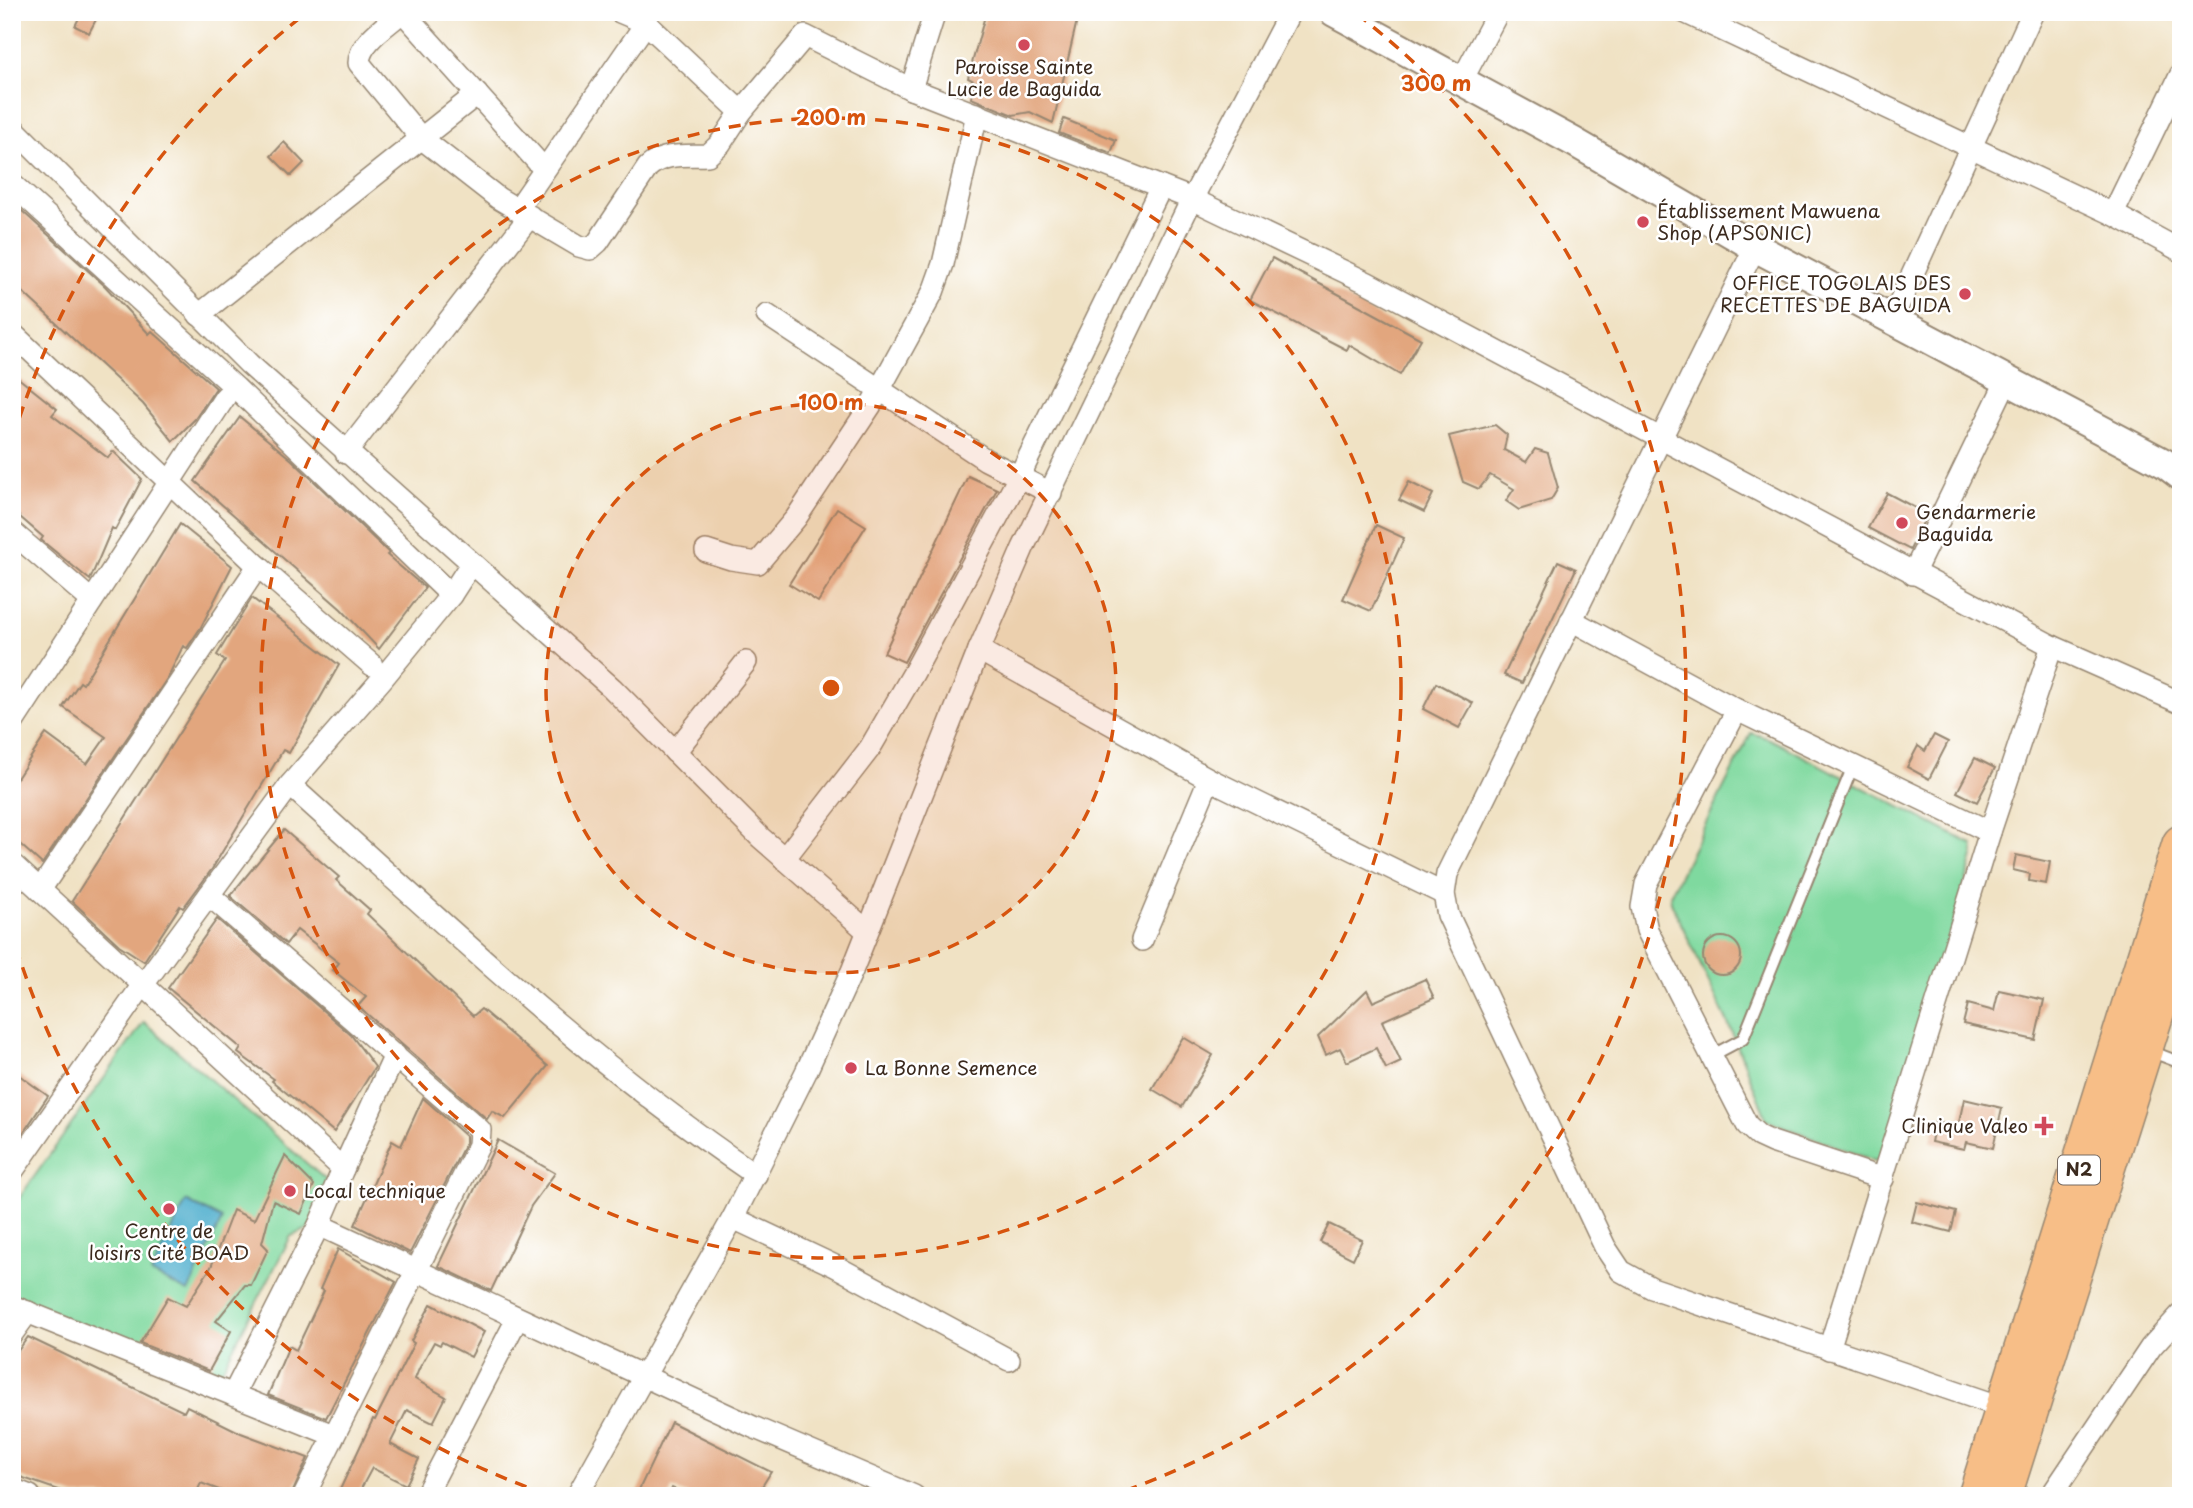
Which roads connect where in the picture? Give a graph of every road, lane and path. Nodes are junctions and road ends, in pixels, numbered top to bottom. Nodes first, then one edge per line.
1 (403, 12) edge
2 (620, 12) edge
3 (935, 12) edge
4 (1290, 12) edge
5 (1334, 12) edge
6 (1498, 12) edge
7 (1684, 12) edge
8 (2033, 12) edge
9 (646, 23) junction
10 (2181, 74) edge
11 (1462, 80) junction
12 (911, 89) junction
13 (477, 94) junction
14 (741, 112) junction
15 (977, 114) junction
16 (12, 127) edge
17 (421, 138) junction
18 (1970, 149) junction
19 (544, 169) junction
20 (12, 184) edge
21 (1161, 187) junction
22 (1192, 199) junction
23 (523, 213) junction
24 (2113, 214) junction
25 (1755, 247) junction
26 (2181, 251) edge
27 (199, 315) junction
28 (766, 315) dead end
29 (1891, 321) junction
30 (12, 333) edge
31 (2006, 382) junction
32 (881, 388) junction
33 (225, 397) dead end
34 (1659, 439) junction
35 (346, 453) junction
36 (2175, 468) edge
37 (1019, 477) junction
38 (169, 483) junction
39 (1051, 493) junction
40 (12, 532) edge
41 (706, 551) dead end
42 (471, 564) junction
43 (258, 566) junction
44 (1913, 574) junction
45 (451, 595) junction
46 (92, 601) junction
47 (1571, 620) junction
48 (2052, 646) junction
49 (979, 650) junction
50 (746, 662) dead end
51 (373, 665) dead end
52 (2181, 703) edge
53 (1737, 710) junction
54 (12, 724) edge
55 (675, 752) junction
56 (1853, 766) junction
57 (1209, 779) junction
58 (290, 785) junction
59 (1990, 832) junction
60 (2181, 844) edge
61 (784, 859) junction
62 (12, 864) edge
63 (40, 890) junction
64 (1444, 894) junction
65 (209, 895) junction
66 (867, 930) junction
67 (2180, 937) edge
68 (1142, 940) dead end
69 (142, 986) junction
70 (2144, 1049) junction
71 (395, 1055) junction
72 (1711, 1056) junction
73 (2181, 1063) edge
74 (343, 1169) junction
75 (12, 1172) edge
76 (756, 1174) junction
77 (1883, 1179) junction
78 (733, 1218) junction
79 (319, 1225) junction
80 (415, 1272) junction
81 (20, 1309) edge
82 (2181, 1314) edge
83 (517, 1319) junction
84 (12, 1334) edge
85 (1829, 1349) junction
86 (1009, 1360) dead end
87 (642, 1376) junction
88 (233, 1395) junction
89 (2005, 1408) junction
90 (333, 1435) junction
91 (12, 1489) edge
92 (30, 1496) edge
93 (304, 1496) edge
94 (425, 1496) edge
95 (577, 1496) edge
96 (914, 1496) edge
97 (1978, 1496) edge
98 (2003, 1496) edge
99 (2051, 1496) edge

1 - 13 street
1 - 17 street
2 - 9 street
3 - 12 street
4 - 22 street
5 - 11 street
6 - 11 street
7 - 18 street
8 - 18 street
9 - 14 street
9 - 19 street
10 - 24 street
11 - 25 street
12 - 14 street
12 - 15 street
13 - 17 street
13 - 19 street
14 - 23 street
15 - 21 street
15 - 32 street
16 - 27 street
17 - 23 street
17 - 27 street
18 - 24 street
18 - 29 street
19 - 23 street
20 - 45 street
21 - 22 street
21 - 37 street
22 - 34 street
22 - 39 street
23 - 35 street
24 - 26 street
25 - 29 street
25 - 34 street
27 - 35 street
28 - 32 street
29 - 31 street
30 - 38 street
31 - 36 street
31 - 44 street
32 - 37 street
32 - 41 street
33 - 38 street
34 - 44 street
34 - 47 street
35 - 42 street
37 - 39 street
37 - 61 street
38 - 43 street
38 - 46 street
39 - 49 street
40 - 46 street
42 - 45 street
42 - 55 street
43 - 51 street
43 - 63 street
44 - 48 street
45 - 58 street
46 - 54 street
47 - 53 street
47 - 64 street
48 - 52 street
48 - 59 street
49 - 57 street
49 - 66 street
50 - 55 street
53 - 56 street
53 - 72 street
55 - 61 street
56 - 59 street
56 - 72 lane
57 - 64 street
57 - 68 street
58 - 65 street
58 - 76 street
59 - 77 street
60 - 89 highway, N2
61 - 66 street
62 - 63 street
63 - 69 street
64 - 85 street
65 - 69 street
65 - 71 street
66 - 76 street
67 - 70 highway, N2
69 - 74 street
69 - 75 street
70 - 73 lane
70 - 98 highway, N2
71 - 74 street
71 - 80 street
72 - 77 street
74 - 79 street
76 - 78 street
77 - 85 street
78 - 86 street
78 - 87 street
79 - 80 street
79 - 88 street
80 - 83 street
80 - 90 street
81 - 84 street
81 - 88 street
82 - 99 street
83 - 87 street
83 - 94 street
85 - 89 street
87 - 95 street
87 - 96 street
88 - 90 street
89 - 97 highway, N2
90 - 93 street
91 - 92 street

